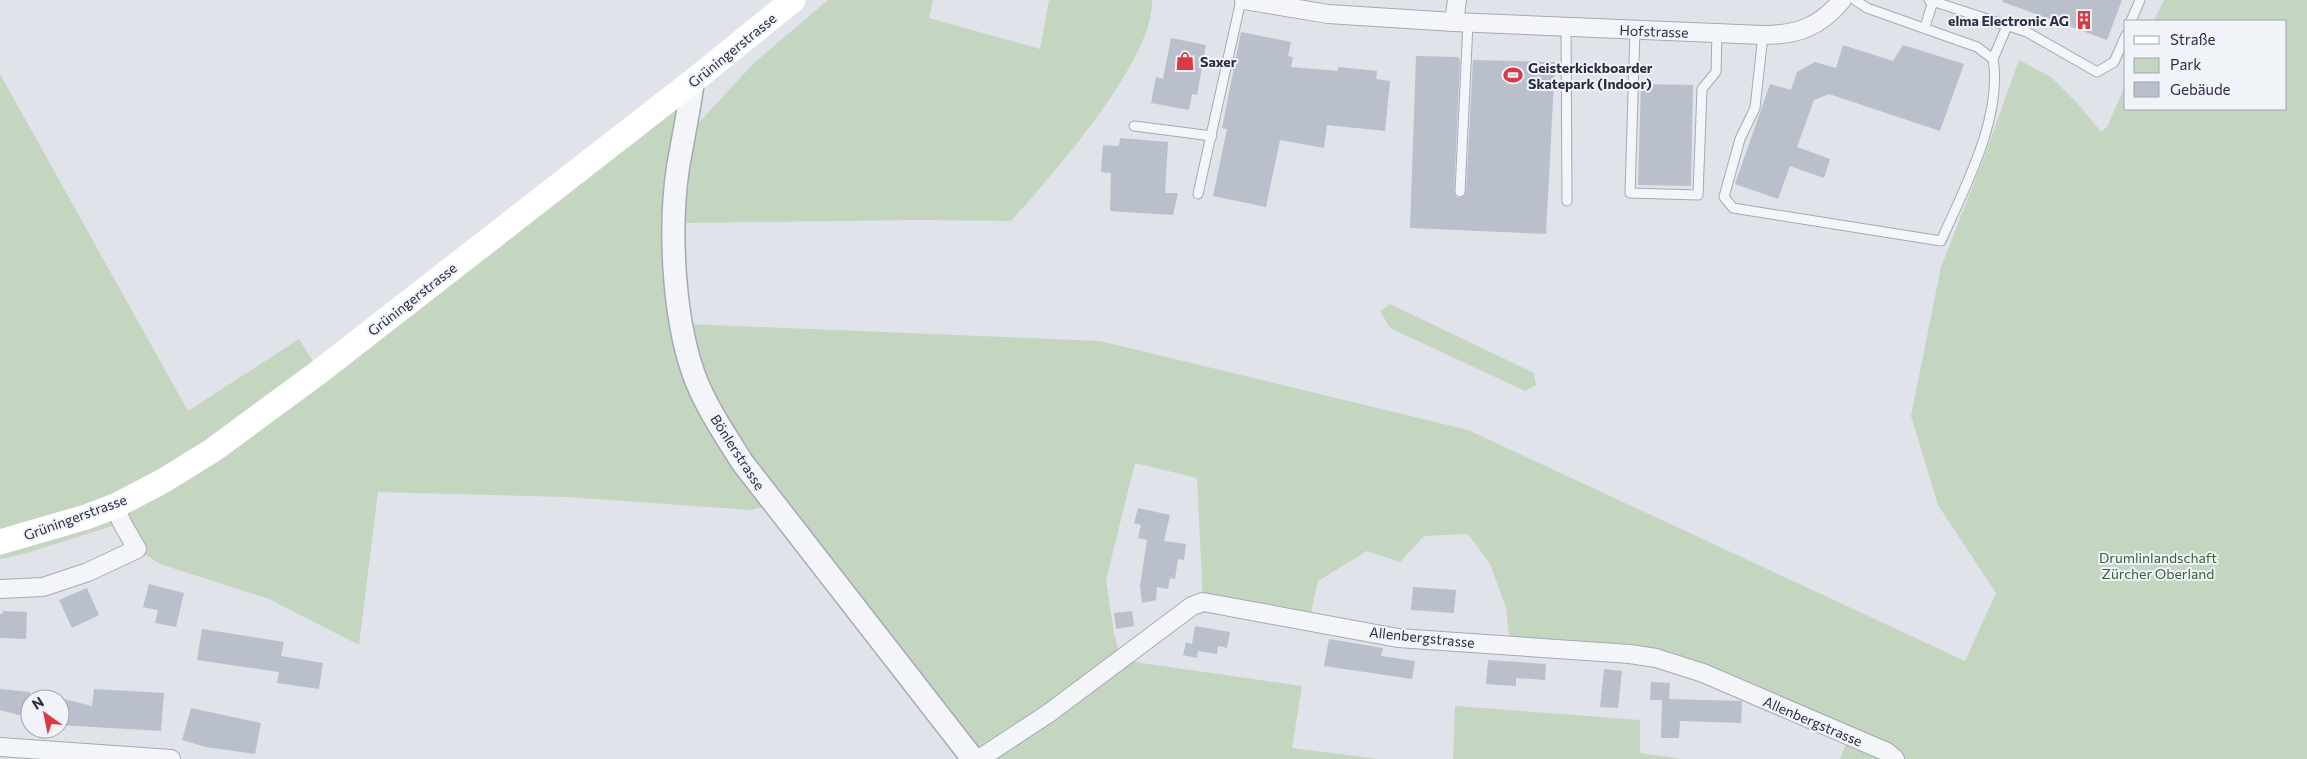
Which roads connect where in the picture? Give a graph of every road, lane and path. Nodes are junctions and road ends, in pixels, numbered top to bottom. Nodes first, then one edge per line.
1 (793, 0) edge
2 (1242, 0) edge
3 (1457, 0) edge
4 (1842, 0) edge
5 (1855, 0) edge
6 (2140, 0) edge
7 (1931, 1) edge
8 (2132, 20) edge
9 (1461, 23) junction
10 (2008, 26) junction
11 (1925, 27) junction
12 (1566, 28) junction
13 (1634, 30) junction
14 (1718, 33) junction
15 (1763, 35) junction
16 (2124, 40) edge
17 (1993, 59) junction
18 (693, 81) junction
19 (1134, 126) dead end
20 (1212, 136) junction
21 (1460, 192) dead end
22 (1198, 194) dead end
23 (1567, 201) dead end
24 (115, 506) junction
25 (0, 542) edge
26 (0, 589) edge
27 (0, 747) edge
28 (171, 759) edge
29 (973, 759) edge
30 (980, 759) edge
31 (1895, 759) edge

1 - 18 main road, Grüningerstrasse
2 - 9 street, Hofstrasse
2 - 20 lane
3 - 9 street
4 - 15 street, Hofstrasse
5 - 11 lane
6 - 8 lane
7 - 10 lane
7 - 11 lane
9 - 12 street, Hofstrasse
9 - 21 lane
10 - 16 lane
10 - 17 lane
11 - 17 lane
12 - 13 street, Hofstrasse
12 - 23 lane
13 - 14 street, Hofstrasse
13 - 14 lane
14 - 15 street, Hofstrasse
15 - 17 lane
18 - 24 main road, Grüningerstrasse
18 - 29 street, Bönlerstrasse
19 - 20 lane
20 - 22 lane
24 - 25 main road, Grüningerstrasse
24 - 26 street
27 - 28 street
30 - 31 street, Allenbergstrasse

